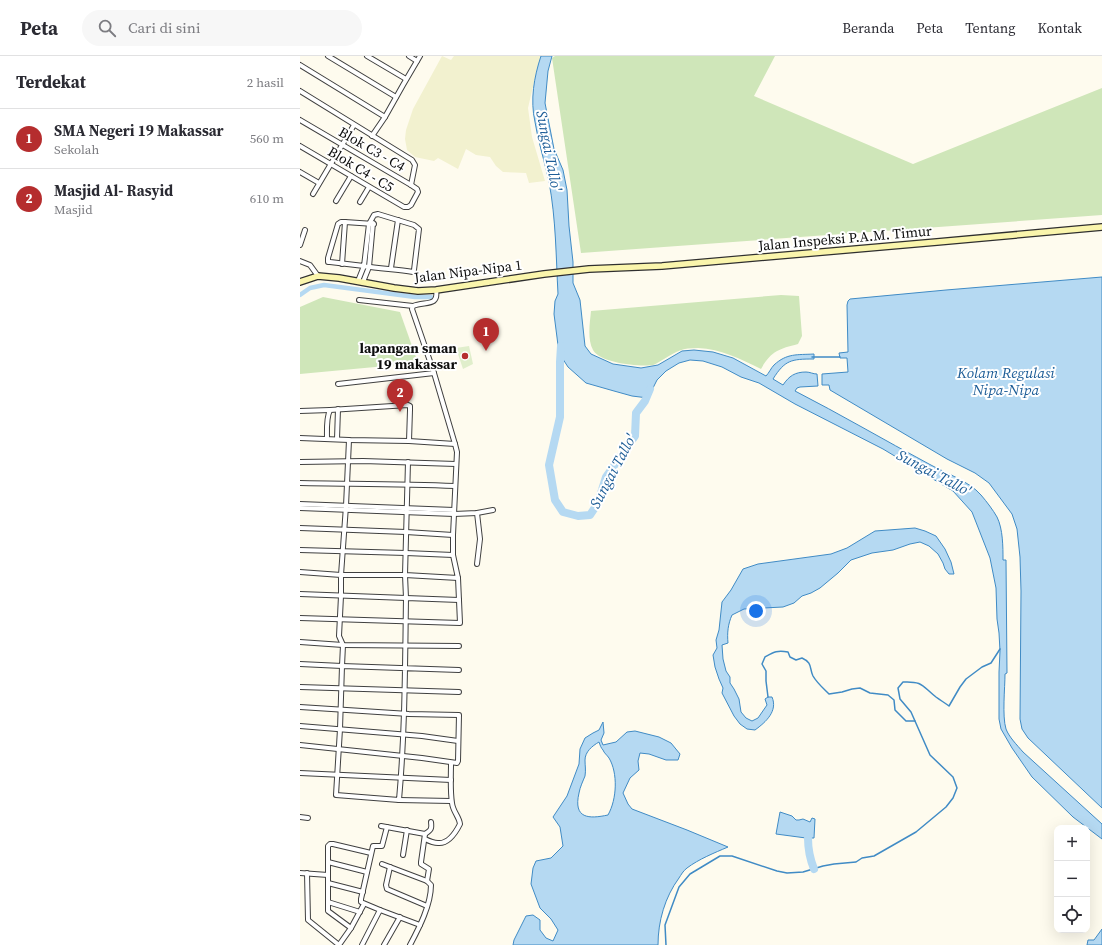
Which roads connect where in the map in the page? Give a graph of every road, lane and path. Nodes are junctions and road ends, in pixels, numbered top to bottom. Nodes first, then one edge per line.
1 (328, 56) edge
2 (367, 56) edge
3 (409, 56) edge
4 (420, 56) edge
5 (417, 61) junction
6 (300, 65) edge
7 (406, 79) junction
8 (300, 91) edge
9 (396, 97) junction
10 (385, 117) junction
11 (300, 120) edge
12 (354, 125) junction
13 (374, 137) junction
14 (342, 145) junction
15 (300, 146) edge
16 (331, 164) junction
17 (300, 172) edge
18 (351, 176) junction
19 (319, 183) junction
20 (411, 185) junction
21 (369, 187) junction
22 (313, 194) dead end
23 (336, 201) dead end
24 (360, 202) dead end
25 (411, 205) joint
26 (398, 220) junction
27 (345, 222) junction
28 (371, 224) junction
29 (1102, 227) edge
30 (305, 230) dead end
31 (300, 245) edge
32 (300, 261) edge
33 (342, 264) junction
34 (366, 266) junction
35 (391, 268) junction
36 (544, 274) joint
37 (318, 276) junction
38 (360, 281) junction
39 (300, 282) edge
40 (436, 290) junction
41 (360, 300) dead end
42 (413, 306) junction
43 (434, 373) junction
44 (338, 384) dead end
45 (330, 410) junction
46 (338, 410) junction
47 (300, 411) edge
48 (300, 438) edge
49 (327, 439) junction
50 (338, 439) junction
51 (349, 440) junction
52 (410, 441) junction
53 (455, 444) junction
54 (349, 461) junction
55 (300, 462) edge
56 (408, 462) junction
57 (456, 464) junction
58 (300, 483) edge
59 (347, 484) junction
60 (407, 484) junction
61 (455, 486) junction
62 (300, 504) edge
63 (406, 507) junction
64 (300, 508) edge
65 (346, 508) junction
66 (493, 510) dead end
67 (407, 512) junction
68 (454, 512) junction
69 (477, 513) junction
70 (300, 528) edge
71 (345, 530) junction
72 (406, 532) junction
73 (453, 535) junction
74 (300, 550) edge
75 (342, 551) junction
76 (406, 553) junction
77 (453, 555) junction
78 (477, 564) dead end
79 (300, 572) edge
80 (341, 575) junction
81 (405, 575) junction
82 (458, 578) junction
83 (300, 594) edge
84 (341, 596) junction
85 (406, 598) junction
86 (459, 600) junction
87 (300, 618) edge
88 (340, 619) junction
89 (406, 622) junction
90 (300, 642) edge
91 (343, 645) junction
92 (405, 646) junction
93 (459, 646) dead end
94 (300, 664) edge
95 (342, 666) junction
96 (405, 668) junction
97 (459, 670) dead end
98 (300, 687) edge
99 (342, 688) junction
100 (404, 690) junction
101 (459, 692) dead end
102 (300, 707) edge
103 (341, 710) junction
104 (404, 714) junction
105 (300, 726) edge
106 (340, 729) junction
107 (404, 735) junction
108 (458, 741) junction
109 (300, 745) edge
110 (339, 749) junction
111 (402, 756) junction
112 (451, 763) junction
113 (300, 773) edge
114 (337, 774) junction
115 (401, 778) junction
116 (451, 780) junction
117 (400, 800) junction
118 (452, 801) junction
119 (300, 817) edge
120 (308, 818) dead end
121 (432, 822) dead end
122 (381, 826) dead end
123 (387, 827) junction
124 (407, 830) junction
125 (425, 834) junction
126 (425, 839) junction
127 (371, 853) junction
128 (402, 855) dead end
129 (328, 862) junction
130 (382, 864) dead end
131 (390, 867) junction
132 (367, 872) junction
133 (300, 873) edge
134 (307, 873) junction
135 (328, 875) junction
136 (427, 882) junction
137 (328, 883) junction
138 (363, 892) junction
139 (328, 902) junction
140 (364, 904) junction
141 (427, 906) junction
142 (380, 910) junction
143 (360, 912) junction
144 (400, 917) junction
145 (420, 925) junction
146 (351, 928) junction
147 (339, 945) edge
148 (362, 945) edge
149 (384, 945) edge
150 (410, 945) edge

1 - 9 street
2 - 7 street
3 - 5 street
4 - 5 street
5 - 7 street
6 - 10 street
7 - 9 street
8 - 12 street
9 - 10 street
10 - 13 street
11 - 14 street, Blok C3 - C4
12 - 13 street
12 - 14 street
13 - 20 street
14 - 16 street
14 - 20 street, Blok C3 - C4
15 - 16 street, Blok C4 - C5
16 - 18 street, Blok C4 - C5
16 - 19 street
17 - 19 street
18 - 21 street, Blok C4 - C5
18 - 23 street
19 - 22 street
20 - 25 street, Blok C3 - C4
21 - 24 street
21 - 25 street, Blok C4 - C5
26 - 28 street
26 - 35 street
26 - 35 street
27 - 28 street
27 - 33 street
27 - 33 street
28 - 34 street
29 - 36 street, Jalan Inspeksi P.A.M. Timur
30 - 31 street
32 - 37 street
33 - 34 street
34 - 35 street
34 - 38 street
36 - 40 street, Jalan Nipa-Nipa 1
37 - 38 street, Jalan Nipa-Nipa 1
37 - 39 street, Jalan Nipa-Nipa 1
38 - 40 street, Jalan Nipa-Nipa 1
40 - 42 street
41 - 42 street
42 - 43 street
43 - 44 street
43 - 53 street
45 - 46 street
45 - 47 street
45 - 49 street
46 - 50 street
46 - 52 street
48 - 49 street
49 - 50 street
50 - 51 street
51 - 52 street
51 - 54 street
52 - 53 street
53 - 57 street
54 - 55 street
54 - 56 street
54 - 59 street
56 - 57 street
56 - 60 street
57 - 61 street
58 - 59 street
59 - 60 street
59 - 65 street
60 - 61 street
60 - 63 street
61 - 68 street
62 - 65 street
63 - 65 street
63 - 67 street
63 - 68 street
64 - 65 street
65 - 67 street
65 - 71 street
66 - 69 street
67 - 68 street
67 - 72 street
68 - 69 street
68 - 73 street
69 - 78 street
70 - 71 street
71 - 72 street
71 - 75 street
72 - 73 street
72 - 76 street
73 - 77 street
74 - 75 street
75 - 76 street
75 - 80 street
76 - 77 street
76 - 81 street
77 - 82 street
79 - 80 street
80 - 81 street
80 - 84 street
81 - 82 street
81 - 85 street
82 - 86 street
83 - 84 street
84 - 85 street
84 - 88 street
85 - 86 street
85 - 89 street
86 - 89 street
87 - 88 street
88 - 89 street
88 - 91 street
89 - 92 street
90 - 91 street
91 - 92 street
91 - 95 street
92 - 93 street
92 - 96 street
94 - 95 street
95 - 96 street
95 - 99 street
96 - 97 street
96 - 100 street
98 - 99 street
99 - 100 street
99 - 103 street
100 - 101 street
100 - 104 street
102 - 103 street
103 - 104 street
103 - 106 street
104 - 107 street
104 - 108 street
105 - 106 street
106 - 107 street
106 - 110 street
107 - 108 street
107 - 111 street
108 - 112 street
109 - 110 street
110 - 111 street
110 - 114 street
111 - 112 street
111 - 115 street
112 - 116 street
113 - 114 street
114 - 115 street
114 - 117 street
115 - 116 street
115 - 117 street
116 - 118 street
117 - 118 street
118 - 126 street
119 - 120 street
121 - 125 street
122 - 123 street
123 - 124 street
123 - 127 street
124 - 125 street
124 - 128 street
125 - 126 street
126 - 136 street
127 - 129 street
127 - 132 street
129 - 132 street
129 - 135 street
130 - 131 street
131 - 136 street
131 - 141 street
132 - 138 street
133 - 134 street
134 - 135 street
134 - 147 street
135 - 137 street
136 - 141 street
137 - 138 street
137 - 139 street
138 - 140 street
139 - 143 street
139 - 146 street
140 - 142 street
140 - 143 street
141 - 145 street
142 - 144 street
142 - 148 street
143 - 146 street
144 - 145 street
144 - 149 street
145 - 150 street
146 - 147 street

